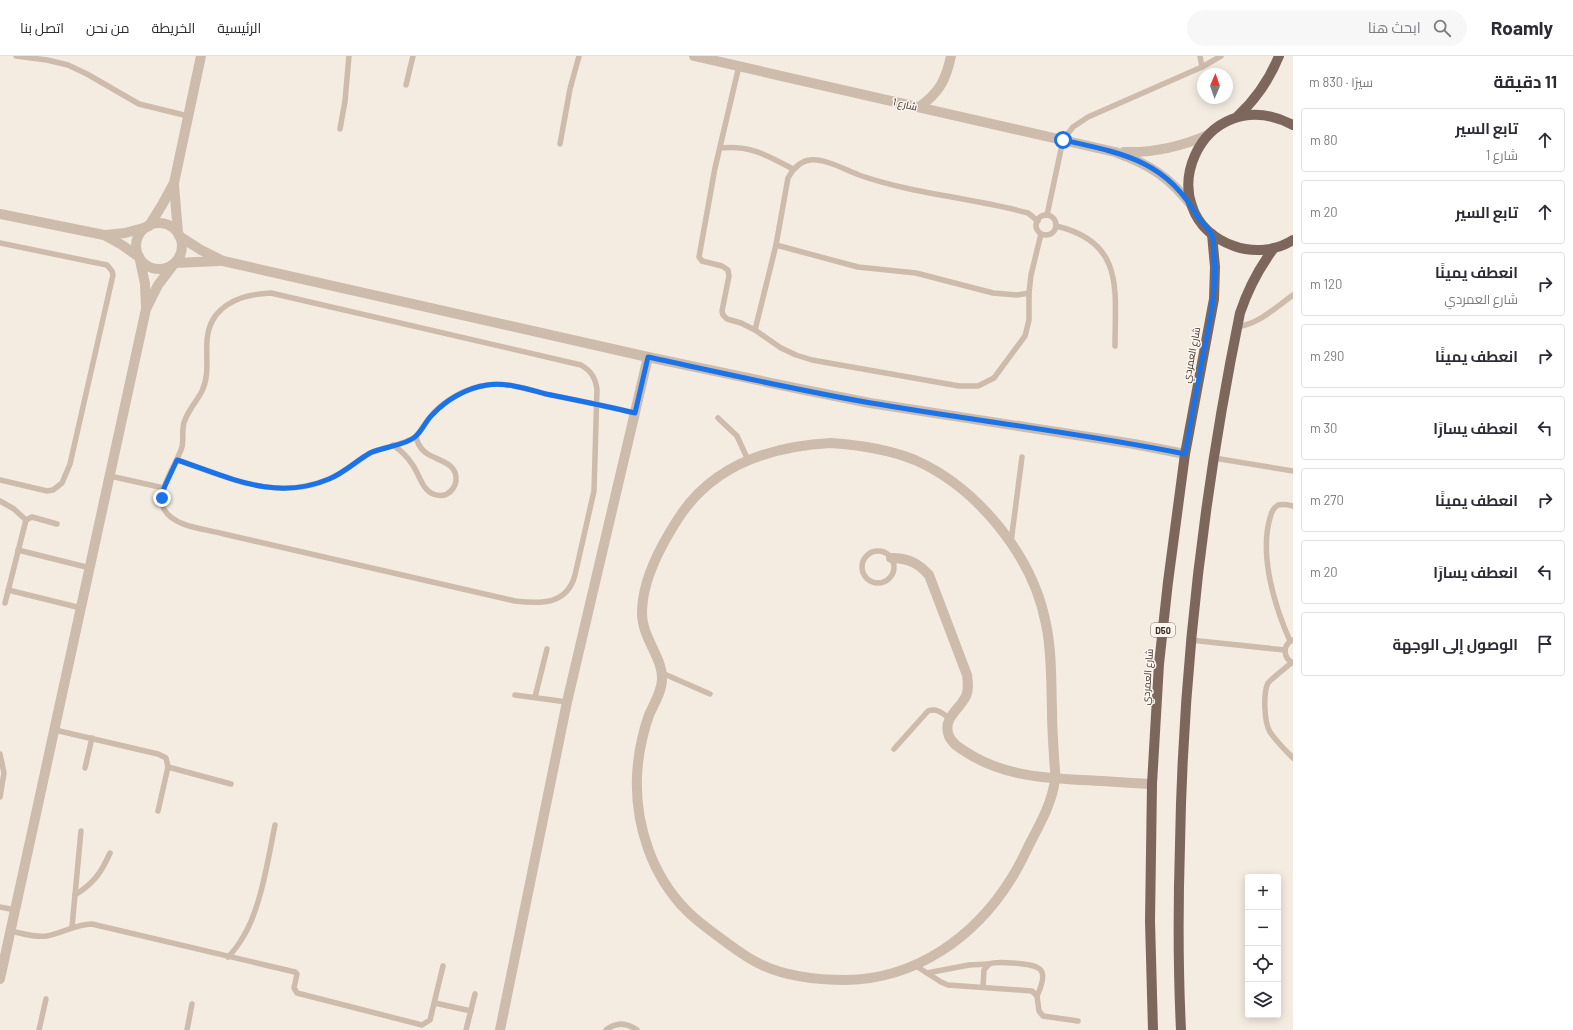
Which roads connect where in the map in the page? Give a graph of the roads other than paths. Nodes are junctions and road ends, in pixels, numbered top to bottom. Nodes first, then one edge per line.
1 (16, 56) edge
2 (201, 56) edge
3 (349, 56) edge
4 (413, 56) edge
5 (579, 56) edge
6 (694, 56) edge
7 (951, 56) edge
8 (1200, 56) edge
9 (1221, 56) edge
10 (1279, 56) edge
11 (727, 60) edge
12 (739, 66) junction
13 (1202, 67) junction
14 (406, 85) dead end
15 (919, 107) junction
16 (188, 116) junction
17 (1237, 117) junction
18 (1293, 125) edge
19 (340, 129) dead end
20 (1208, 135) junction
21 (1063, 140) junction
22 (560, 144) dead end
23 (720, 148) junction
24 (1115, 152) junction
25 (793, 169) junction
26 (174, 183) junction
27 (1193, 207) junction
28 (0, 214) edge
29 (1047, 215) junction
30 (1038, 221) junction
31 (1056, 226) junction
32 (148, 227) junction
33 (1041, 234) junction
34 (1212, 234) junction
35 (179, 235) junction
36 (104, 236) junction
37 (1293, 240) edge
38 (0, 243) edge
39 (776, 245) junction
40 (1274, 248) junction
41 (139, 258) junction
42 (223, 261) junction
43 (174, 263) junction
44 (1029, 293) junction
45 (1293, 295) edge
46 (146, 309) junction
47 (1237, 327) junction
48 (755, 330) junction
49 (1115, 346) dead end
50 (648, 357) junction
51 (597, 405) junction
52 (635, 413) junction
53 (718, 418) dead end
54 (416, 436) junction
55 (392, 445) junction
56 (1185, 454) junction
57 (1022, 457) dead end
58 (1214, 458) junction
59 (177, 460) junction
60 (748, 460) junction
61 (1293, 471) edge
62 (110, 476) junction
63 (0, 480) edge
64 (164, 488) junction
65 (0, 501) edge
66 (1293, 506) edge
67 (26, 520) junction
68 (58, 524) dead end
69 (1011, 543) junction
70 (18, 550) junction
71 (891, 558) junction
72 (90, 568) junction
73 (8, 590) junction
74 (5, 603) dead end
75 (81, 608) junction
76 (1190, 640) junction
77 (1291, 641) edge
78 (547, 649) dead end
79 (1285, 650) junction
80 (1292, 663) edge
81 (662, 673) junction
82 (710, 694) dead end
83 (515, 695) dead end
84 (535, 698) junction
85 (567, 702) junction
86 (949, 718) junction
87 (55, 730) junction
88 (92, 738) junction
89 (894, 749) dead end
90 (0, 754) edge
91 (1293, 758) edge
92 (168, 767) junction
93 (85, 768) dead end
94 (1055, 778) junction
95 (231, 784) dead end
96 (1152, 784) junction
97 (0, 797) edge
98 (158, 811) dead end
99 (275, 825) dead end
100 (81, 831) dead end
101 (110, 853) dead end
102 (75, 895) junction
103 (0, 907) edge
104 (15, 910) junction
105 (72, 928) junction
106 (10, 931) junction
107 (228, 957) junction
108 (989, 964) junction
109 (443, 966) dead end
110 (916, 966) junction
111 (927, 973) junction
112 (0, 979) edge
113 (983, 987) junction
114 (475, 994) dead end
115 (1038, 996) junction
116 (46, 999) dead end
117 (435, 1003) junction
118 (192, 1004) dead end
119 (471, 1011) junction
120 (1078, 1021) dead end
121 (39, 1030) edge
122 (187, 1030) edge
123 (466, 1030) edge
124 (500, 1030) edge
125 (606, 1030) edge
126 (636, 1030) edge
127 (1153, 1030) edge
128 (1181, 1030) edge

1 - 16 lane
2 - 16 street
3 - 19 lane
4 - 14 lane
5 - 22 lane
6 - 11 street, شارع 1
7 - 15 street
8 - 13 lane
9 - 13 lane
10 - 17 main road
11 - 12 street, شارع 1
12 - 15 street, شارع 1
12 - 23 lane
13 - 21 lane
15 - 21 street, شارع 1
16 - 26 street
17 - 18 main road
17 - 20 main road
20 - 24 street, شارع 1
20 - 27 main road
21 - 24 street, شارع 1
21 - 29 lane
23 - 25 lane
23 - 48 lane
24 - 27 street, شارع 1
25 - 30 lane
25 - 39 lane
26 - 32 street
26 - 35 street
27 - 34 main road
28 - 36 street
29 - 30 lane
29 - 31 lane
30 - 33 lane
31 - 33 lane
31 - 49 lane
32 - 35 street
32 - 36 street
32 - 41 street
33 - 44 lane
34 - 40 main road
34 - 56 main road, شارع العمردي / D50
35 - 42 street
35 - 43 street
36 - 41 street
37 - 40 main road
38 - 63 lane
39 - 44 lane
39 - 48 lane
40 - 47 main road
41 - 43 street
41 - 46 street
42 - 43 street
42 - 50 street
43 - 46 street
44 - 48 lane
45 - 47 lane
46 - 62 street
47 - 58 main road
50 - 52 street
50 - 56 street
51 - 52 lane
51 - 54 lane
51 - 59 lane
51 - 64 lane
52 - 85 street
53 - 60 lane
54 - 55 lane
54 - 55 lane
55 - 59 lane
56 - 96 main road, شارع العمردي / D50
57 - 69 lane
58 - 61 lane
58 - 76 main road
59 - 64 lane
60 - 69 street
60 - 81 street
62 - 64 lane
62 - 72 street
65 - 67 lane
66 - 77 lane
67 - 68 lane
67 - 70 lane
69 - 94 street
70 - 72 lane
70 - 73 lane
71 - 71 lane
71 - 86 street
72 - 75 street
73 - 74 lane
73 - 75 lane
75 - 87 street
76 - 79 lane
76 - 128 main road
77 - 79 lane
78 - 84 lane
79 - 80 lane
80 - 91 lane
81 - 82 lane
81 - 110 street
83 - 84 lane
84 - 85 lane
85 - 124 street
86 - 89 lane
86 - 94 street
87 - 88 lane
87 - 104 street
88 - 92 lane
88 - 93 lane
90 - 97 lane
92 - 95 lane
92 - 98 lane
94 - 96 street
94 - 110 street
96 - 127 main road, شارع العمردي / D50
99 - 107 lane
100 - 102 lane
101 - 102 lane
102 - 105 lane
103 - 104 lane
104 - 106 street
105 - 106 lane
105 - 107 lane
106 - 112 street
107 - 117 lane
108 - 111 lane
108 - 113 lane
108 - 115 lane
109 - 117 lane
110 - 111 lane
111 - 113 lane
113 - 115 lane
114 - 119 lane
115 - 120 lane
116 - 121 lane
117 - 119 lane
118 - 122 lane
119 - 123 lane
125 - 126 lane

